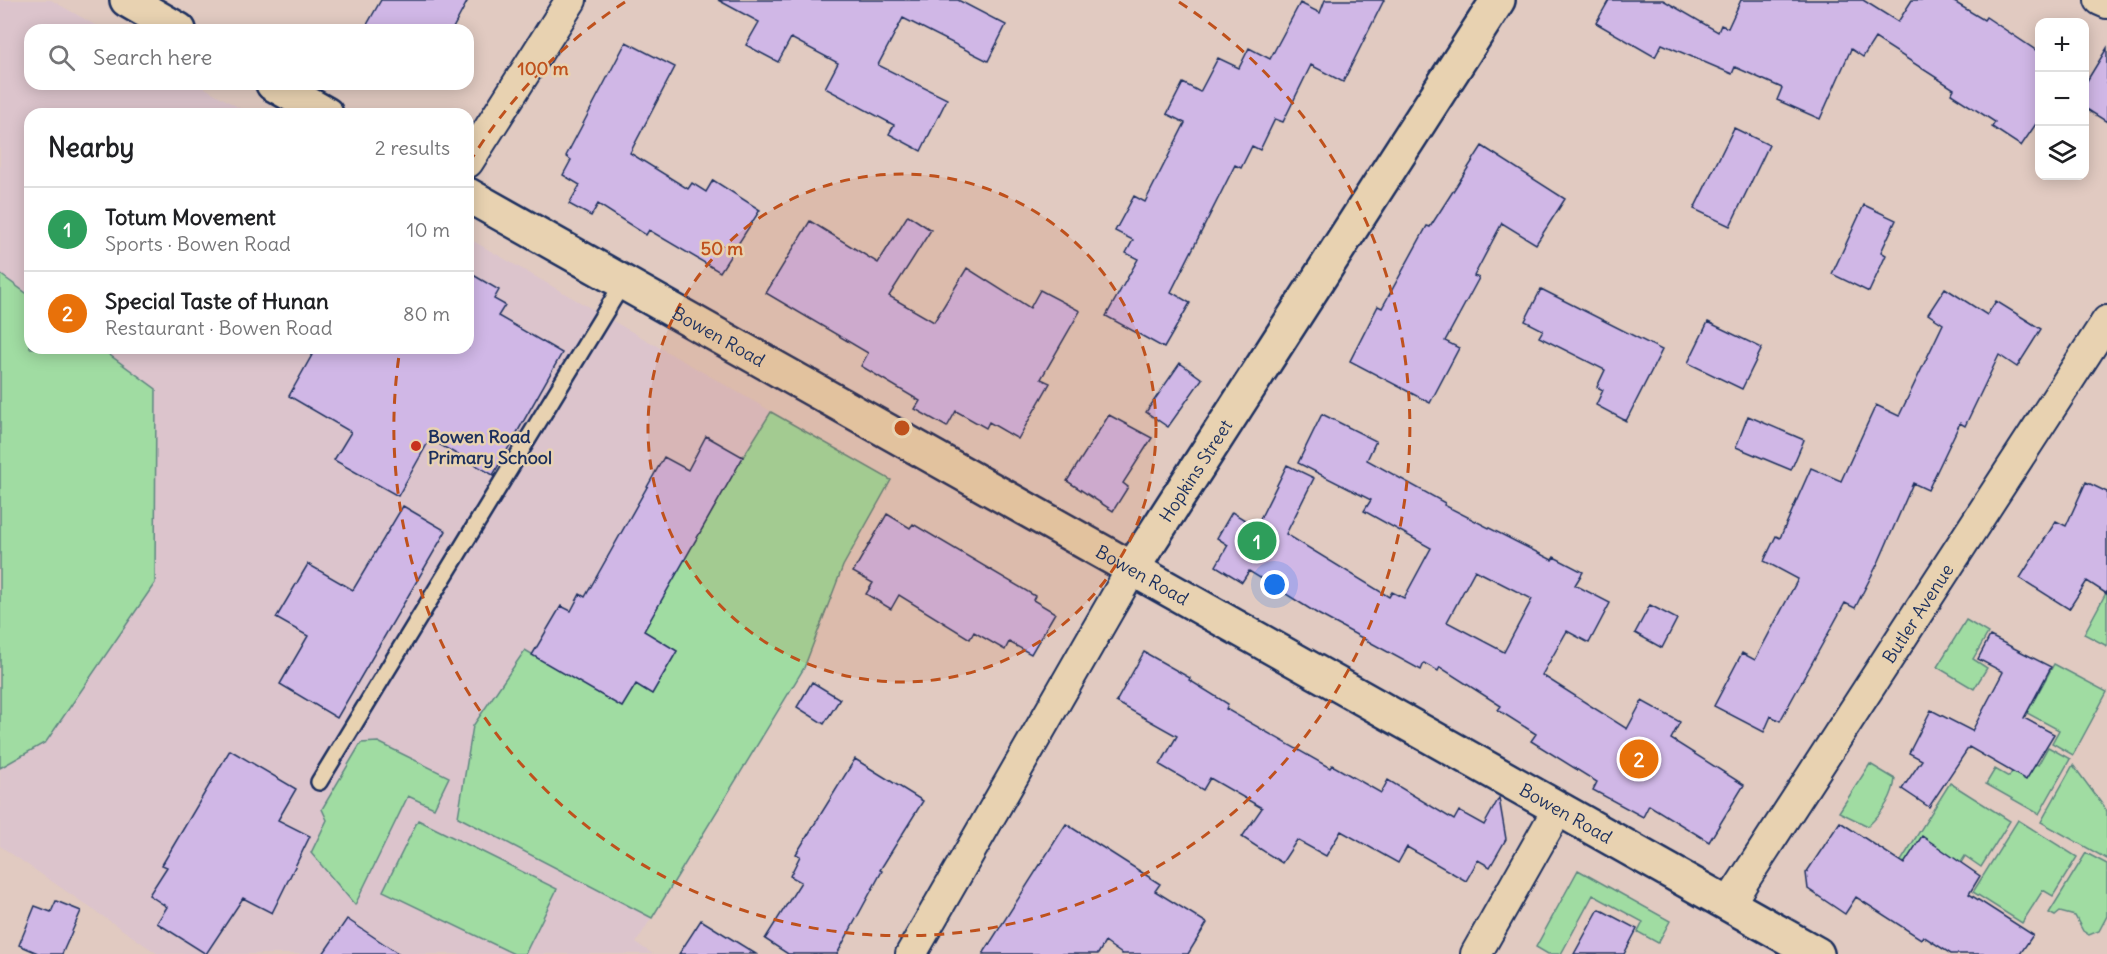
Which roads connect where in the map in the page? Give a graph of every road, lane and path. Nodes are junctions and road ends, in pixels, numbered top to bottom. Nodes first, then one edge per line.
1 (127, 0) edge
2 (571, 0) edge
3 (1498, 0) edge
4 (2100, 0) edge
5 (2107, 3) edge
6 (169, 24) edge
7 (284, 90) edge
8 (315, 108) edge
9 (474, 153) edge
10 (474, 198) edge
11 (623, 283) junction
12 (2107, 321) edge
13 (1132, 569) junction
14 (319, 782) dead end
15 (1558, 809) junction
16 (1728, 905) junction
17 (911, 954) edge
18 (1476, 954) edge
19 (1817, 954) edge

1 - 6 street
2 - 9 street
3 - 13 street, Hopkins Street
4 - 5 street
7 - 8 street
10 - 11 street, Bowen Road
11 - 13 street, Bowen Road
11 - 14 lane
12 - 16 street, Butler Avenue
13 - 15 street, Bowen Road
13 - 17 street, Hopkins Street
15 - 16 street, Bowen Road
15 - 18 street
16 - 19 street, Bowen Road

